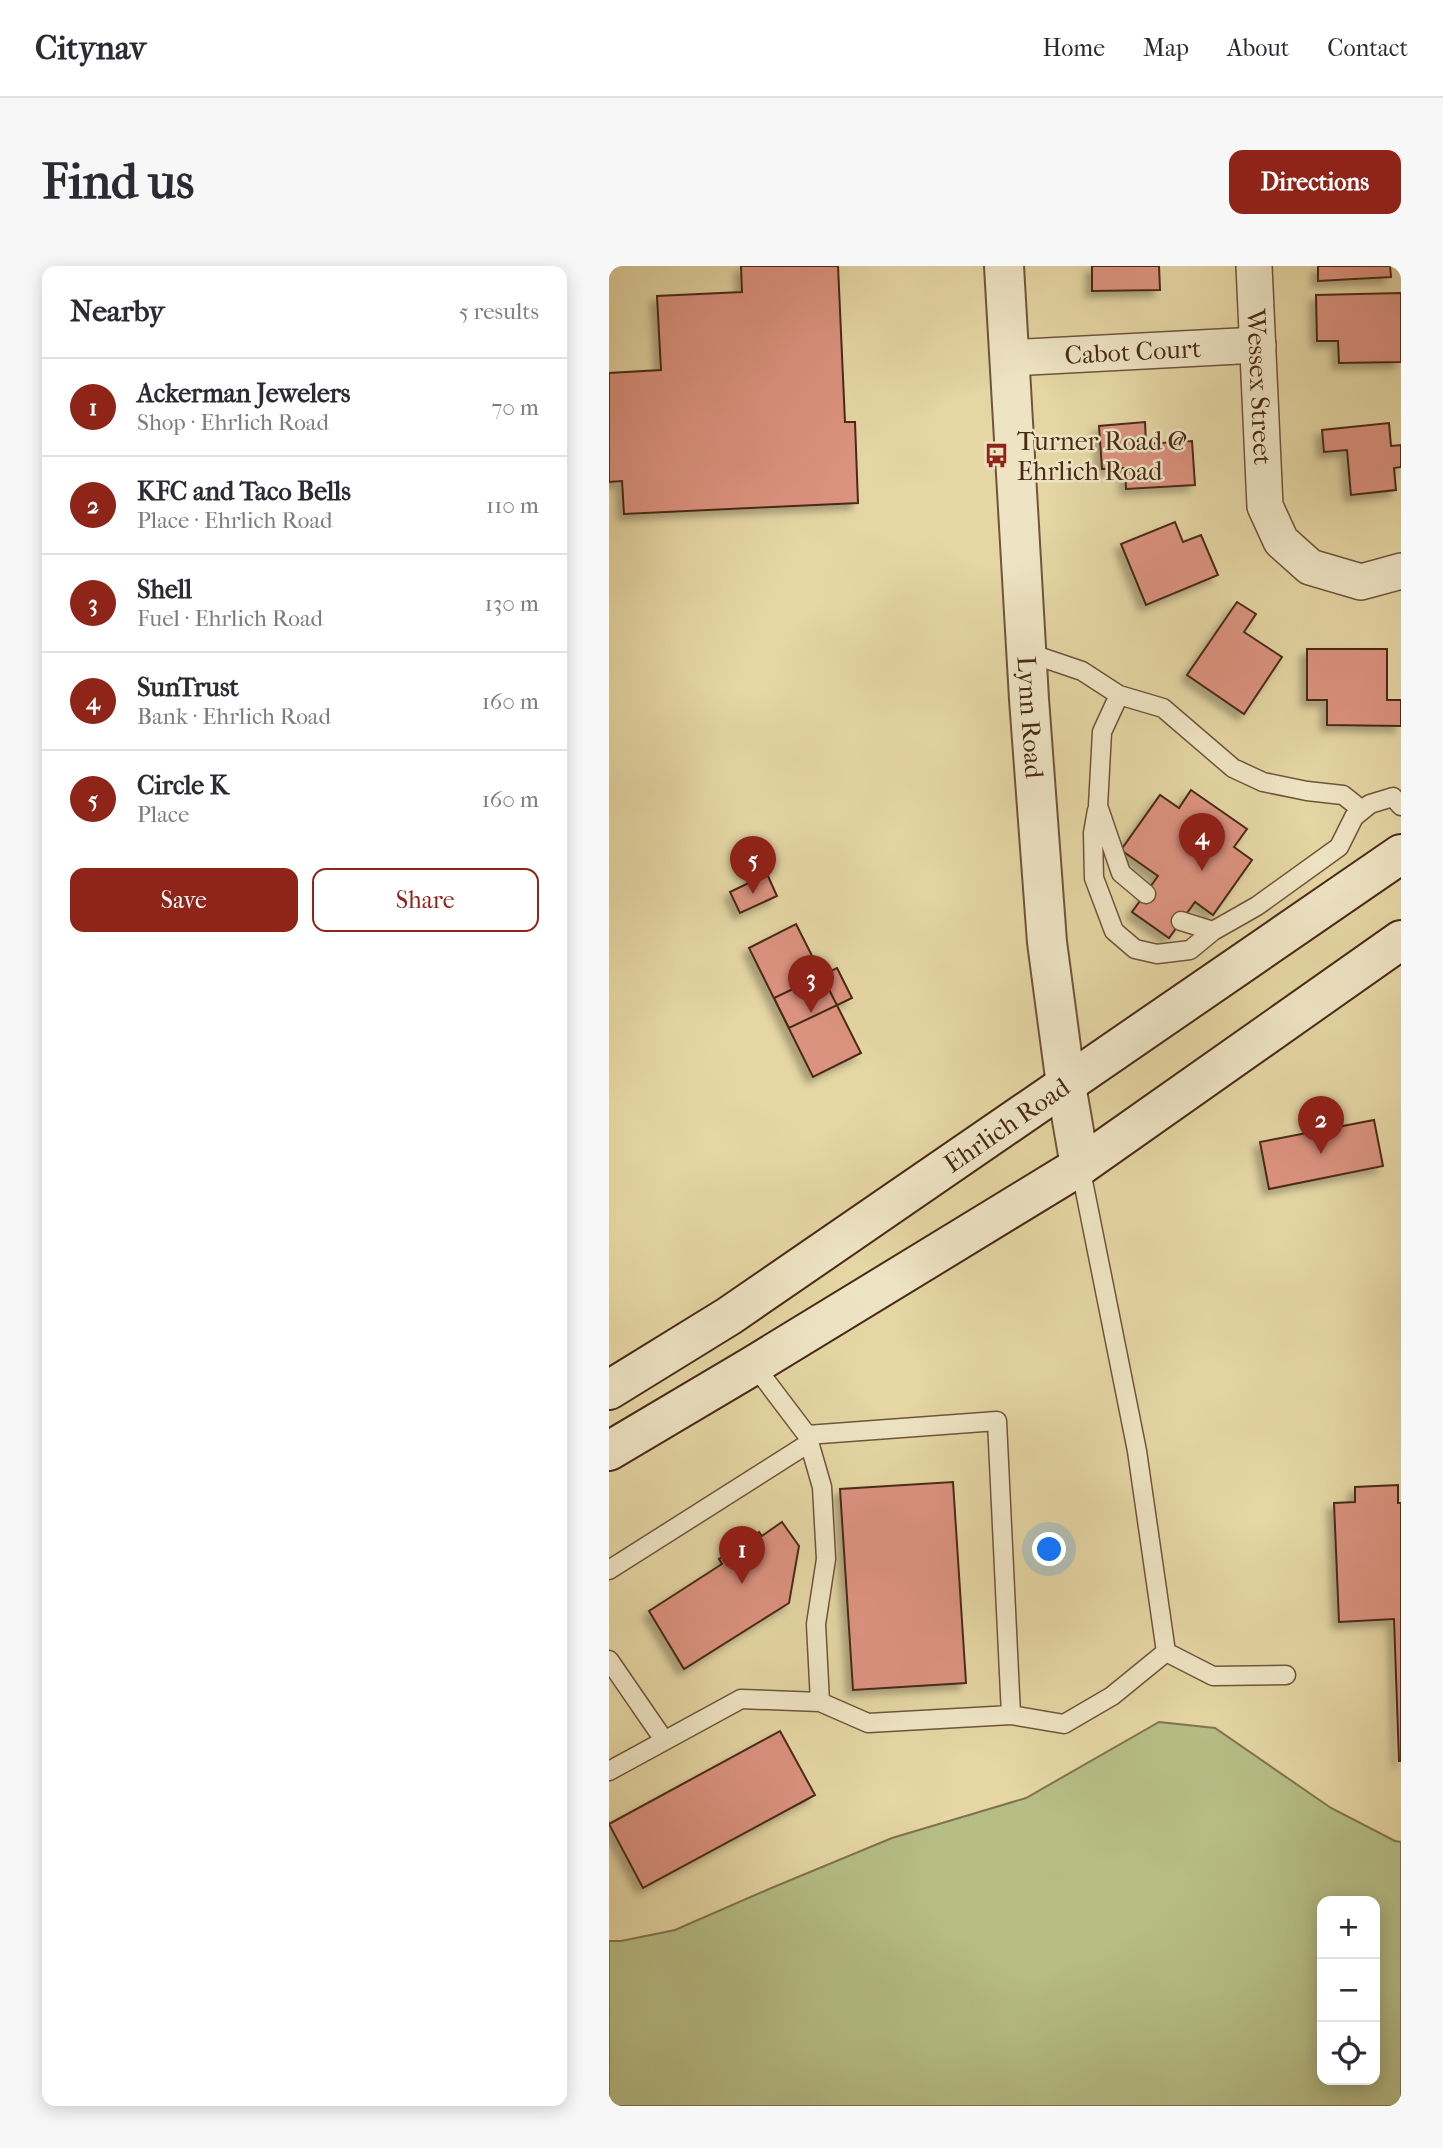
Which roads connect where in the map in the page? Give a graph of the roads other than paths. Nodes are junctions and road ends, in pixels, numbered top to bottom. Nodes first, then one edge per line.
1 (1004, 266) edge
2 (1254, 266) edge
3 (1258, 345) junction
4 (1009, 358) junction
5 (1401, 572) edge
6 (1026, 652) junction
7 (1119, 695) junction
8 (1098, 806) junction
9 (1401, 806) edge
10 (1362, 810) junction
11 (1401, 854) edge
12 (1146, 894) dead end
13 (1181, 921) dead end
14 (1213, 931) junction
15 (1401, 940) edge
16 (1066, 1085) junction
17 (1080, 1166) junction
18 (754, 1365) junction
19 (609, 1390) edge
20 (808, 1439) junction
21 (609, 1451) edge
22 (609, 1570) edge
23 (1166, 1652) junction
24 (609, 1660) edge
25 (1286, 1675) dead end
26 (820, 1702) junction
27 (1011, 1715) junction
28 (664, 1740) junction
29 (609, 1771) edge

1 - 4 main road, Lynn Road
2 - 3 street, Wessex Street
3 - 4 street, Cabot Court
3 - 5 street, Wessex Street
4 - 6 main road, Lynn Road
6 - 7 lane
6 - 16 main road, Lynn Road
7 - 8 lane
7 - 10 lane
8 - 12 lane
8 - 14 lane
9 - 10 lane
10 - 14 lane
11 - 16 main road, Ehrlich Road
13 - 14 lane
15 - 17 main road
16 - 17 main road, Lynn Road
16 - 19 main road, Ehrlich Road
17 - 18 main road
17 - 23 lane
18 - 20 lane
18 - 21 main road
20 - 22 lane
20 - 26 lane
20 - 27 lane
23 - 25 lane
23 - 27 lane
24 - 28 lane
26 - 27 lane
26 - 28 lane
28 - 29 lane

